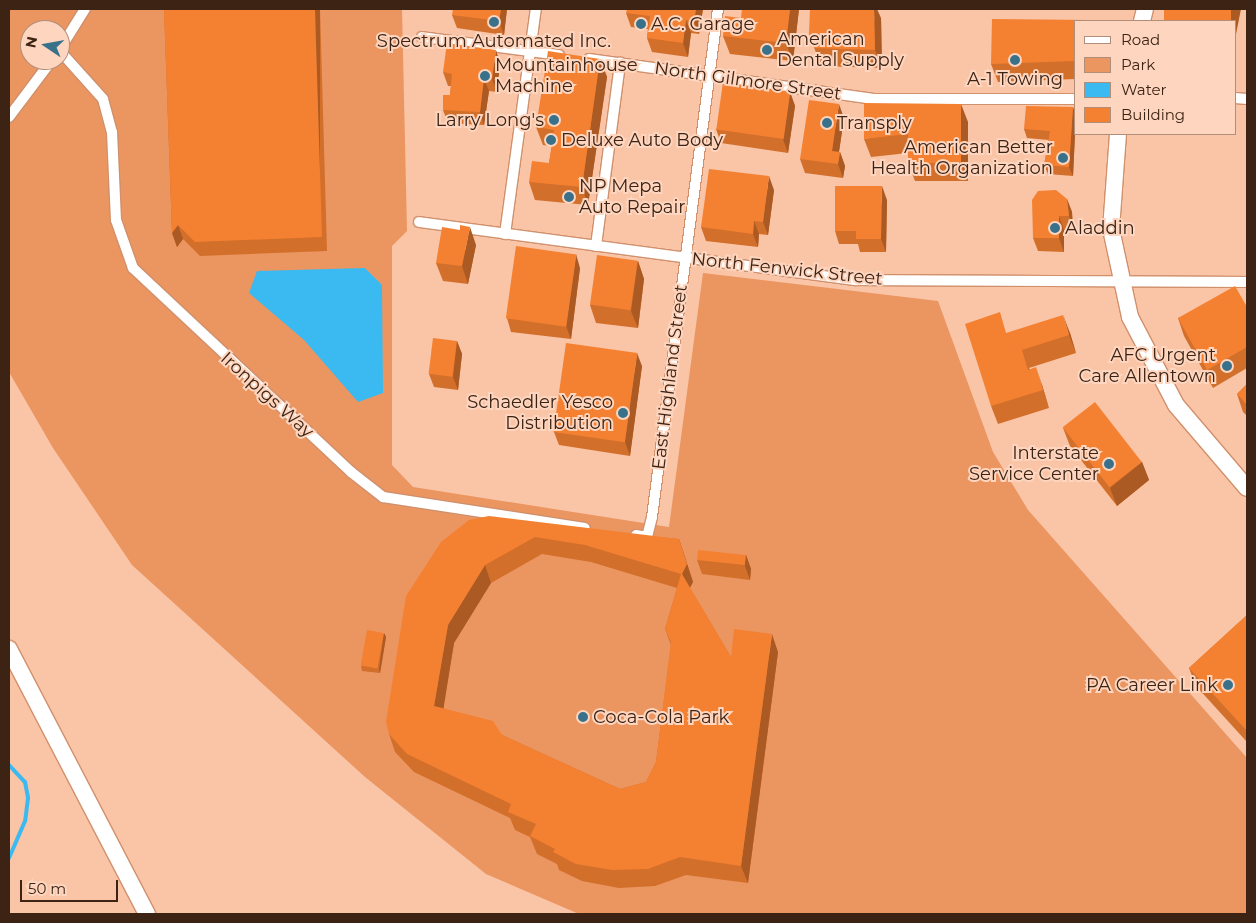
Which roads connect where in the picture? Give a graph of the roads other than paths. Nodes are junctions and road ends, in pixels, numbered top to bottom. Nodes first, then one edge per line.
1 (86, 9) edge
2 (536, 9) edge
3 (718, 9) edge
4 (70, 34) edge
5 (422, 36) dead end
6 (530, 51) junction
7 (70, 61) edge
8 (620, 63) junction
9 (45, 70) edge
10 (709, 76) junction
11 (1074, 98) edge
12 (9, 118) edge
13 (1118, 135) edge
14 (419, 222) dead end
15 (506, 234) junction
16 (596, 246) junction
17 (685, 258) junction
18 (1119, 281) junction
19 (1247, 282) edge
20 (1247, 488) edge
21 (599, 530) edge
22 (628, 534) edge
23 (9, 649) edge
24 (147, 914) edge

1 - 4 street
2 - 6 street
3 - 10 street, East Highland Street
5 - 6 street, North Gilmore Street
6 - 8 street, North Gilmore Street
6 - 15 street
7 - 21 street, Ironpigs Way
8 - 10 street, North Gilmore Street
8 - 16 street
9 - 12 street
10 - 11 street, North Gilmore Street
10 - 17 street, East Highland Street
13 - 18 main road
14 - 15 street, North Fenwick Street
15 - 16 street, North Fenwick Street
16 - 17 street, North Fenwick Street
17 - 18 street, North Fenwick Street
17 - 22 street, East Highland Street
18 - 19 street, North Fenwick Street
18 - 20 main road
23 - 24 main road

